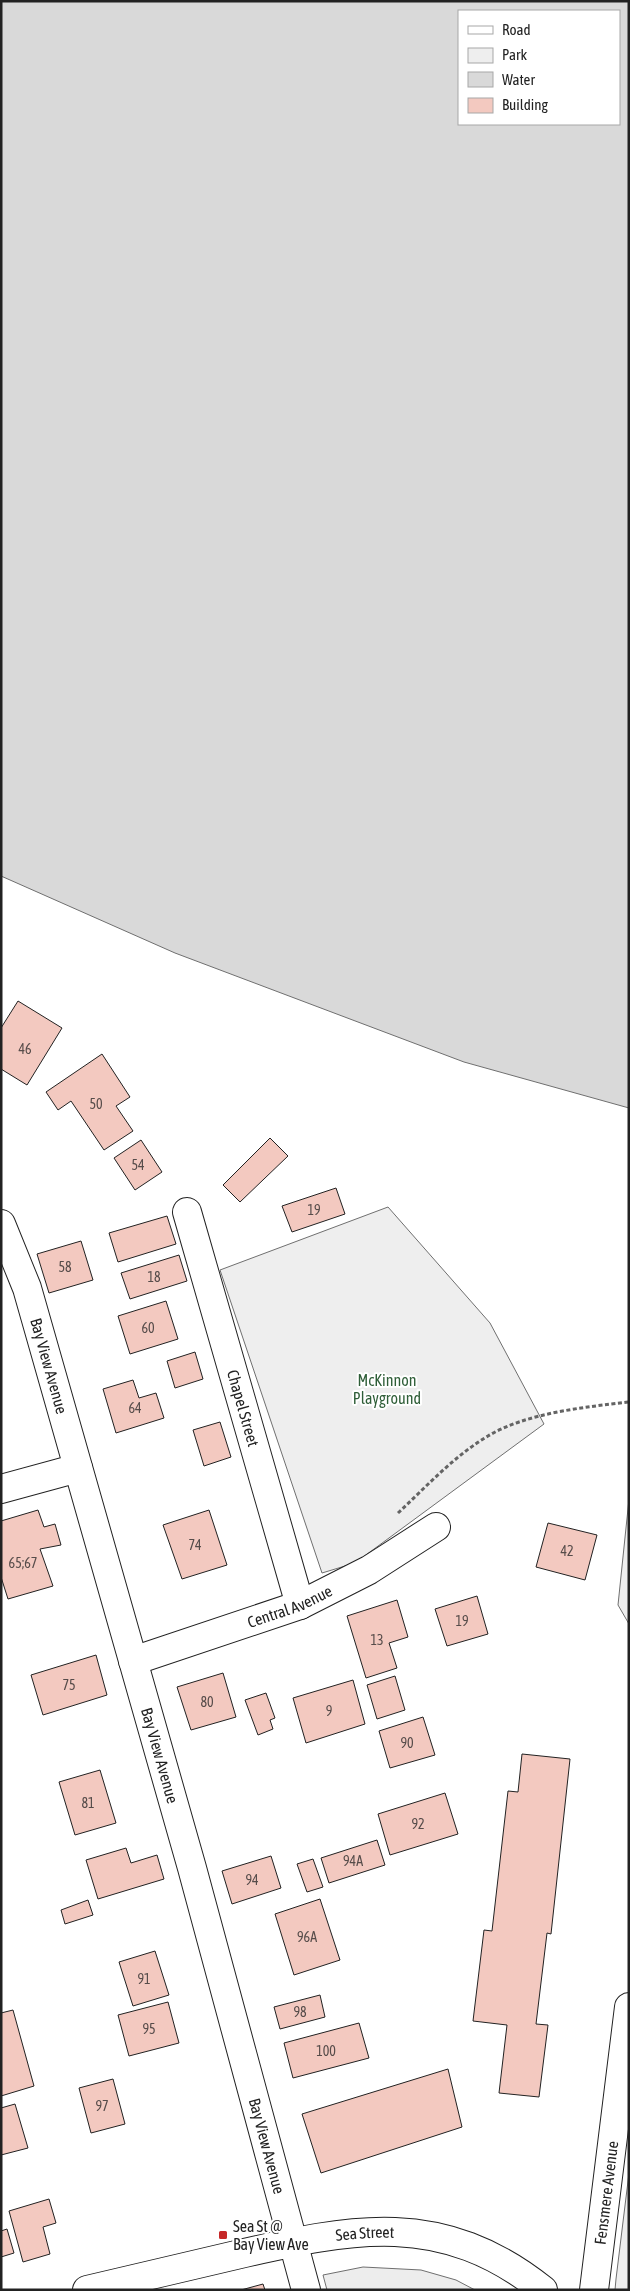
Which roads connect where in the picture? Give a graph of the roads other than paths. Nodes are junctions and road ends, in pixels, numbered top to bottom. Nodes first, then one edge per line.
1 (187, 1212) dead end
2 (1, 1224) edge
3 (78, 1468) junction
4 (1, 1489) edge
5 (436, 1527) dead end
6 (300, 1605) junction
7 (133, 1661) junction
8 (629, 2007) edge
9 (294, 2241) junction
10 (87, 2290) edge
11 (306, 2290) edge
12 (543, 2290) edge
13 (594, 2290) edge

1 - 6 street, Chapel Street
2 - 3 street, Bay View Avenue
3 - 4 street
3 - 7 street, Bay View Avenue
5 - 6 street, Central Avenue
6 - 7 street, Central Avenue
7 - 9 street, Bay View Avenue
8 - 13 street, Fensmere Avenue
9 - 10 street, Sea Street
9 - 11 street, Bay View Avenue
9 - 12 street, Sea Street

